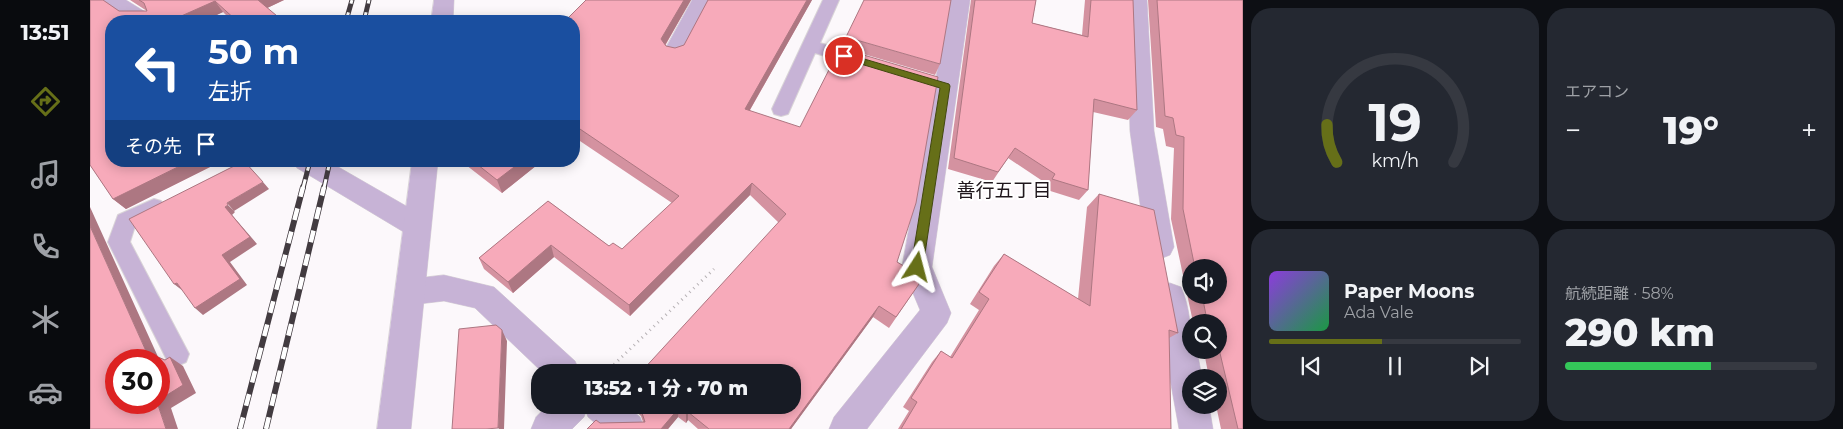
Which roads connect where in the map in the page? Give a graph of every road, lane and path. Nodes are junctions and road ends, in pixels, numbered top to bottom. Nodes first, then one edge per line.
1 (112, 0) edge
2 (444, 0) edge
3 (702, 0) edge
4 (832, 0) edge
5 (960, 0) edge
6 (1138, 0) edge
7 (135, 15) edge
8 (443, 15) edge
9 (810, 46) junction
10 (674, 53) edge
11 (882, 68) edge
12 (781, 109) dead end
13 (316, 167) edge
14 (424, 167) edge
15 (168, 200) edge
16 (417, 226) junction
17 (714, 269) dead end
18 (410, 292) junction
19 (177, 354) dead end
20 (555, 364) edge
21 (614, 364) edge
22 (1185, 369) edge
23 (563, 414) edge
24 (610, 414) edge
25 (1194, 414) edge
26 (394, 429) edge
27 (548, 429) edge
28 (628, 429) edge
29 (846, 429) edge
30 (1196, 429) edge

1 - 7 street
2 - 8 street
3 - 10 street
4 - 9 lane
5 - 29 street
6 - 22 street
9 - 11 lane
9 - 12 lane
13 - 16 street
14 - 16 street
15 - 19 lane
16 - 18 street
17 - 21 path
18 - 20 street
18 - 26 street
23 - 27 street
24 - 28 street
25 - 30 street

